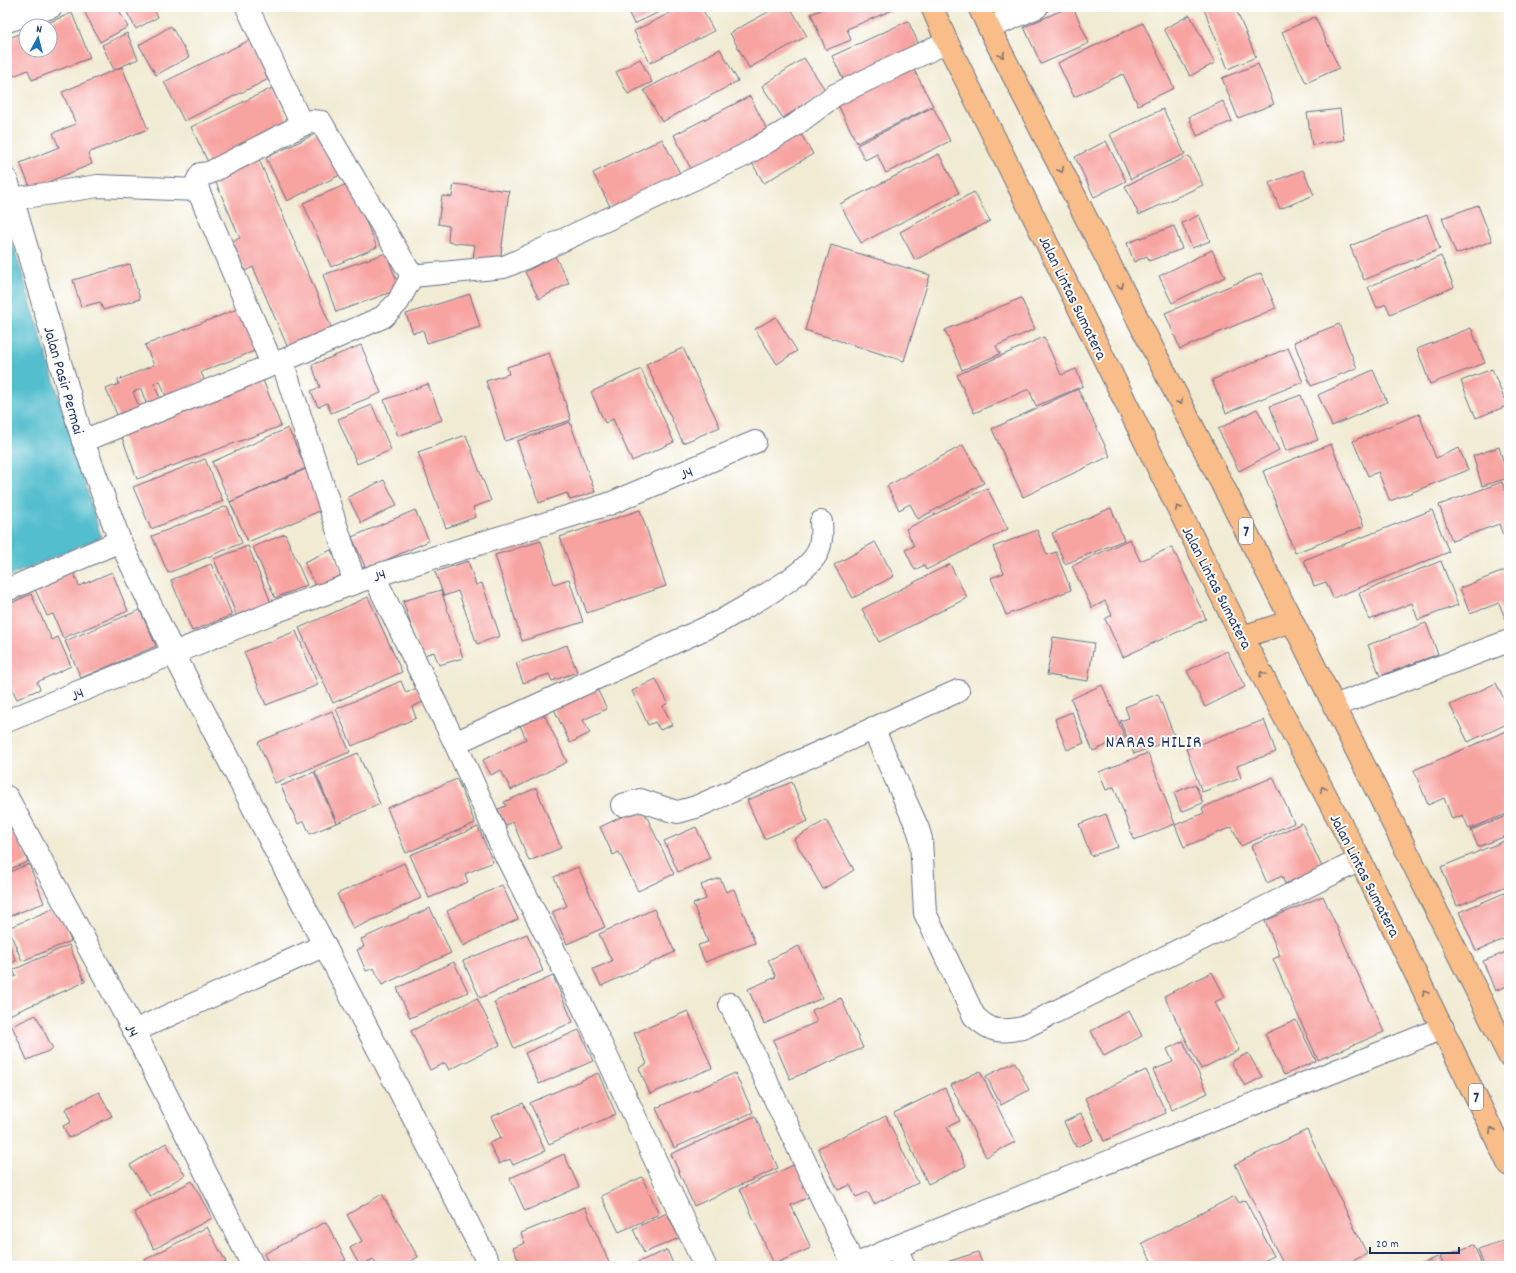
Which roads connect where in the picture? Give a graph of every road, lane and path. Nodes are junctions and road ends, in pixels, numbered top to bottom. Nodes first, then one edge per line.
1 (51, 7) edge
2 (247, 7) edge
3 (932, 7) edge
4 (979, 7) edge
5 (1037, 7) edge
6 (7, 21) edge
7 (988, 28) junction
8 (947, 42) junction
9 (302, 125) junction
10 (10, 190) edge
11 (198, 190) junction
12 (412, 276) junction
13 (277, 363) junction
14 (83, 441) junction
15 (756, 442) dead end
16 (821, 522) dead end
17 (120, 541) junction
18 (364, 579) junction
19 (7, 590) edge
20 (1292, 621) junction
21 (1242, 637) junction
22 (1509, 641) edge
23 (174, 654) junction
24 (958, 691) dead end
25 (1334, 706) junction
26 (7, 721) edge
27 (873, 728) junction
28 (454, 743) junction
29 (7, 797) edge
30 (622, 805) dead end
31 (1360, 860) junction
32 (325, 945) junction
33 (730, 1004) dead end
34 (1443, 1028) junction
35 (134, 1031) junction
36 (1509, 1056) edge
37 (1509, 1165) edge
38 (900, 1256) edge
39 (253, 1266) edge
40 (490, 1266) edge
41 (705, 1266) edge
42 (854, 1266) edge

1 - 6 street
2 - 9 street
3 - 8 highway, Jalan Lintas Sumatera
4 - 7 highway, 7
5 - 7 street
7 -> 20 highway, 7
8 - 12 street
21 -> 8 highway, Jalan Lintas Sumatera
9 - 11 street
9 - 12 street
10 - 11 street
10 - 14 street, Jalan Pasir Permai
11 - 13 street
12 - 13 street
13 - 14 street
13 - 18 street
14 - 17 street, Jalan Pasir Permai
15 - 18 street, J4
16 - 28 street
17 - 19 street
17 - 23 street, Jalan Pasir Permai
18 - 23 street, J4
18 - 28 street
20 - 21 highway
20 - 25 highway, 7
31 -> 21 highway, Jalan Lintas Sumatera
22 - 25 street
23 - 26 street, J4
23 - 32 street, Jalan Pasir Permai
24 - 27 street
25 - 36 highway, 7
27 - 30 street
27 - 31 street
28 - 41 street
29 - 35 street, J4
34 -> 31 highway, Jalan Lintas Sumatera
32 - 35 street
32 - 40 street, Jalan Pasir Permai
33 - 42 street
37 -> 34 highway, Jalan Lintas Sumatera / 7
34 - 38 street
35 - 39 street, J4
38 - 42 street

